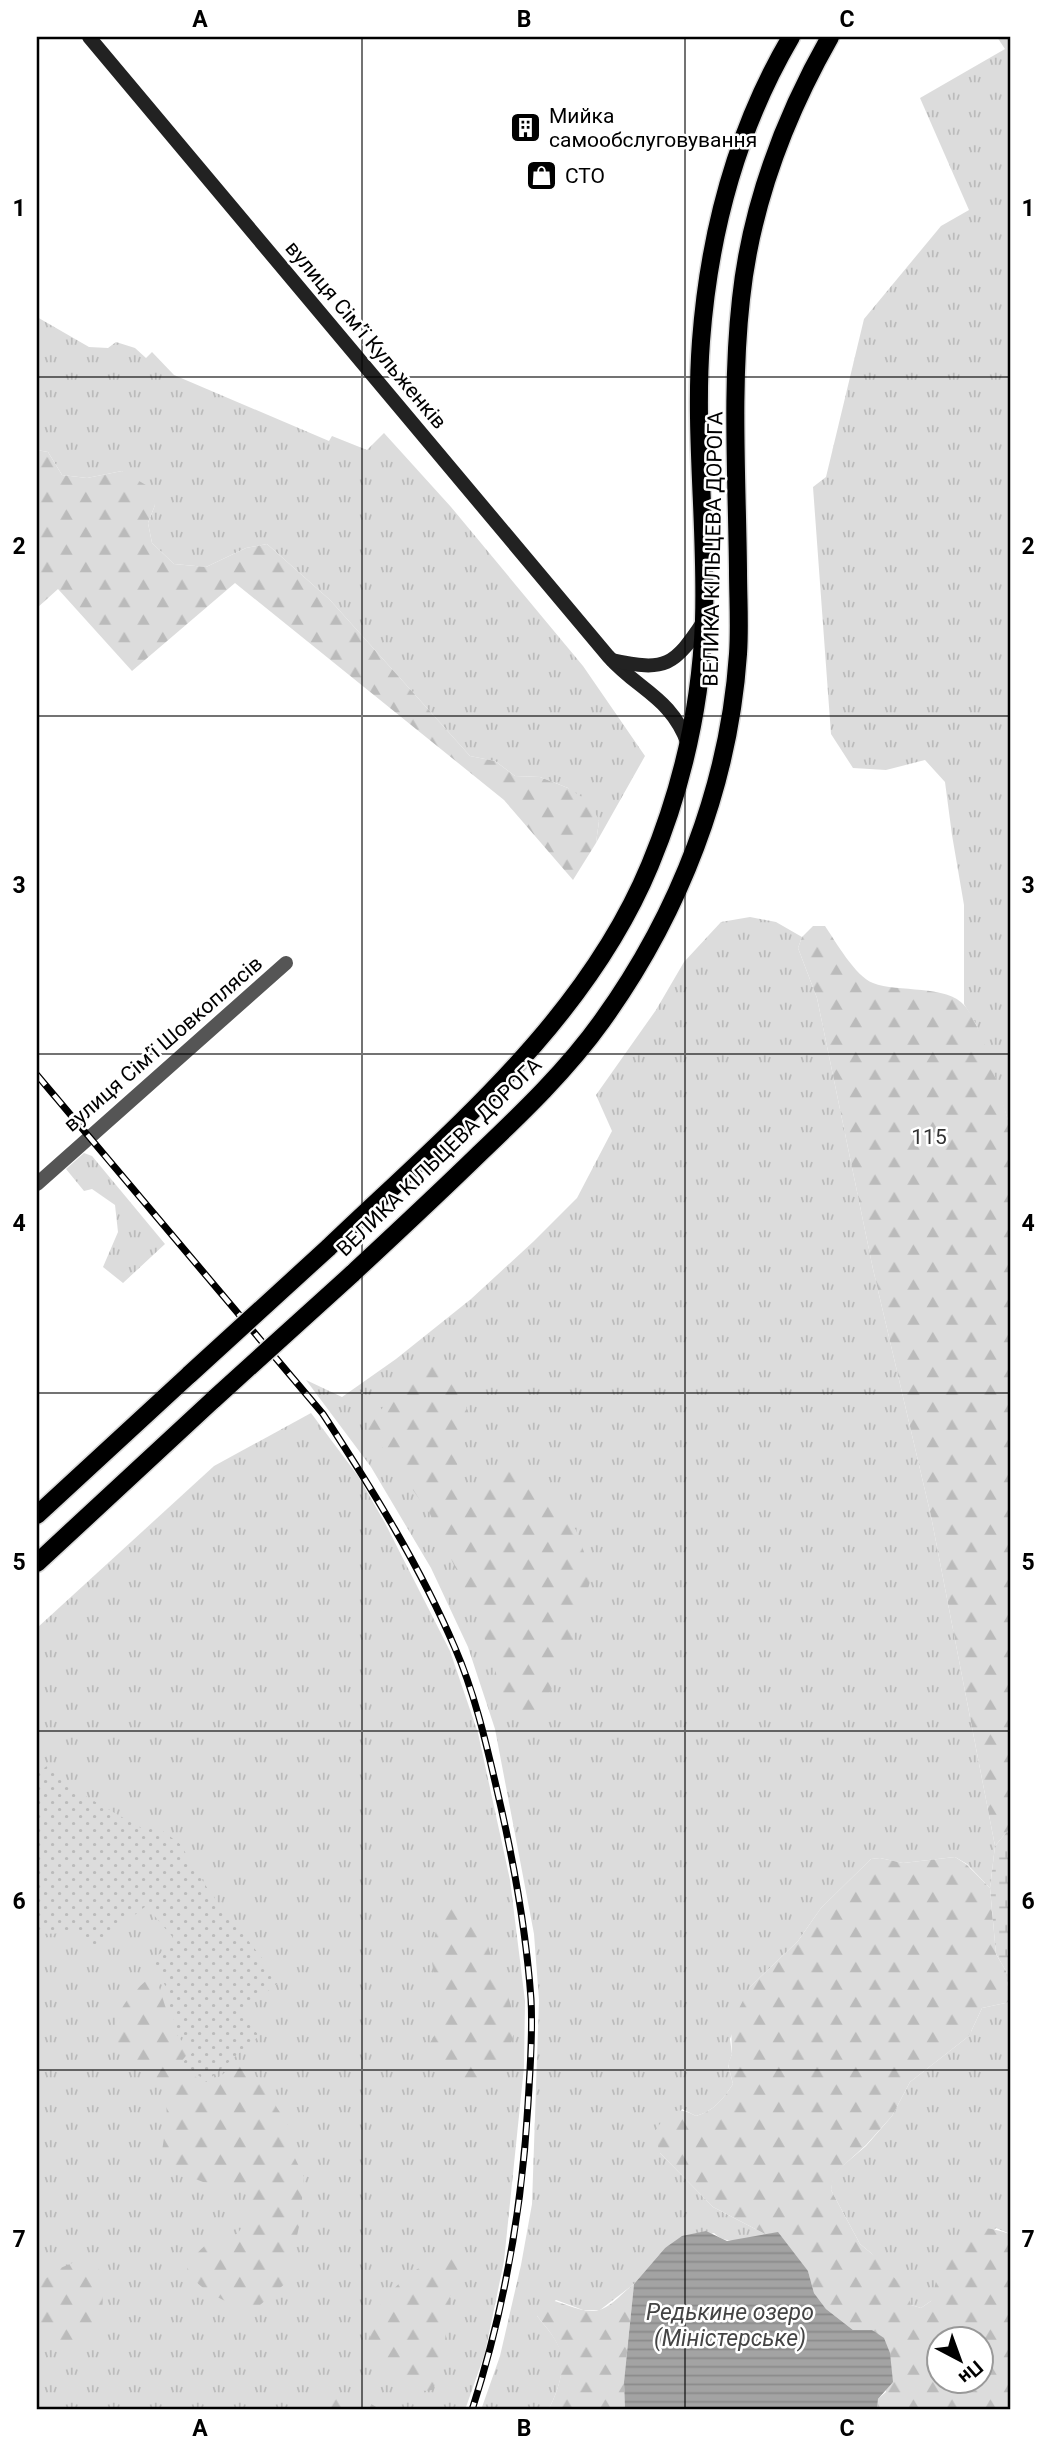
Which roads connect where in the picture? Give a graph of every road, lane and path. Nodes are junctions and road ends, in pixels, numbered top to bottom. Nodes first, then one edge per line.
1 (89, 37) edge
2 (791, 37) edge
3 (830, 37) edge
4 (704, 621) junction
5 (612, 660) junction
6 (688, 744) junction
7 (286, 963) dead end
8 (37, 1184) edge
9 (37, 1515) edge
10 (37, 1563) edge

1 - 5 main road, вулиця Сімʼї Кульженків
2 - 4 main road, ВЕЛИКА КІЛЬЦЕВА ДОРОГА
3 - 10 main road, ВЕЛИКА КІЛЬЦЕВА ДОРОГА, bridge
4 - 5 main road
4 - 6 main road, ВЕЛИКА КІЛЬЦЕВА ДОРОГА
5 - 6 main road, вулиця Сімʼї Кульженків
6 - 9 main road, ВЕЛИКА КІЛЬЦЕВА ДОРОГА, bridge
7 - 8 street, вулиця Сімʼї Шовкоплясів

